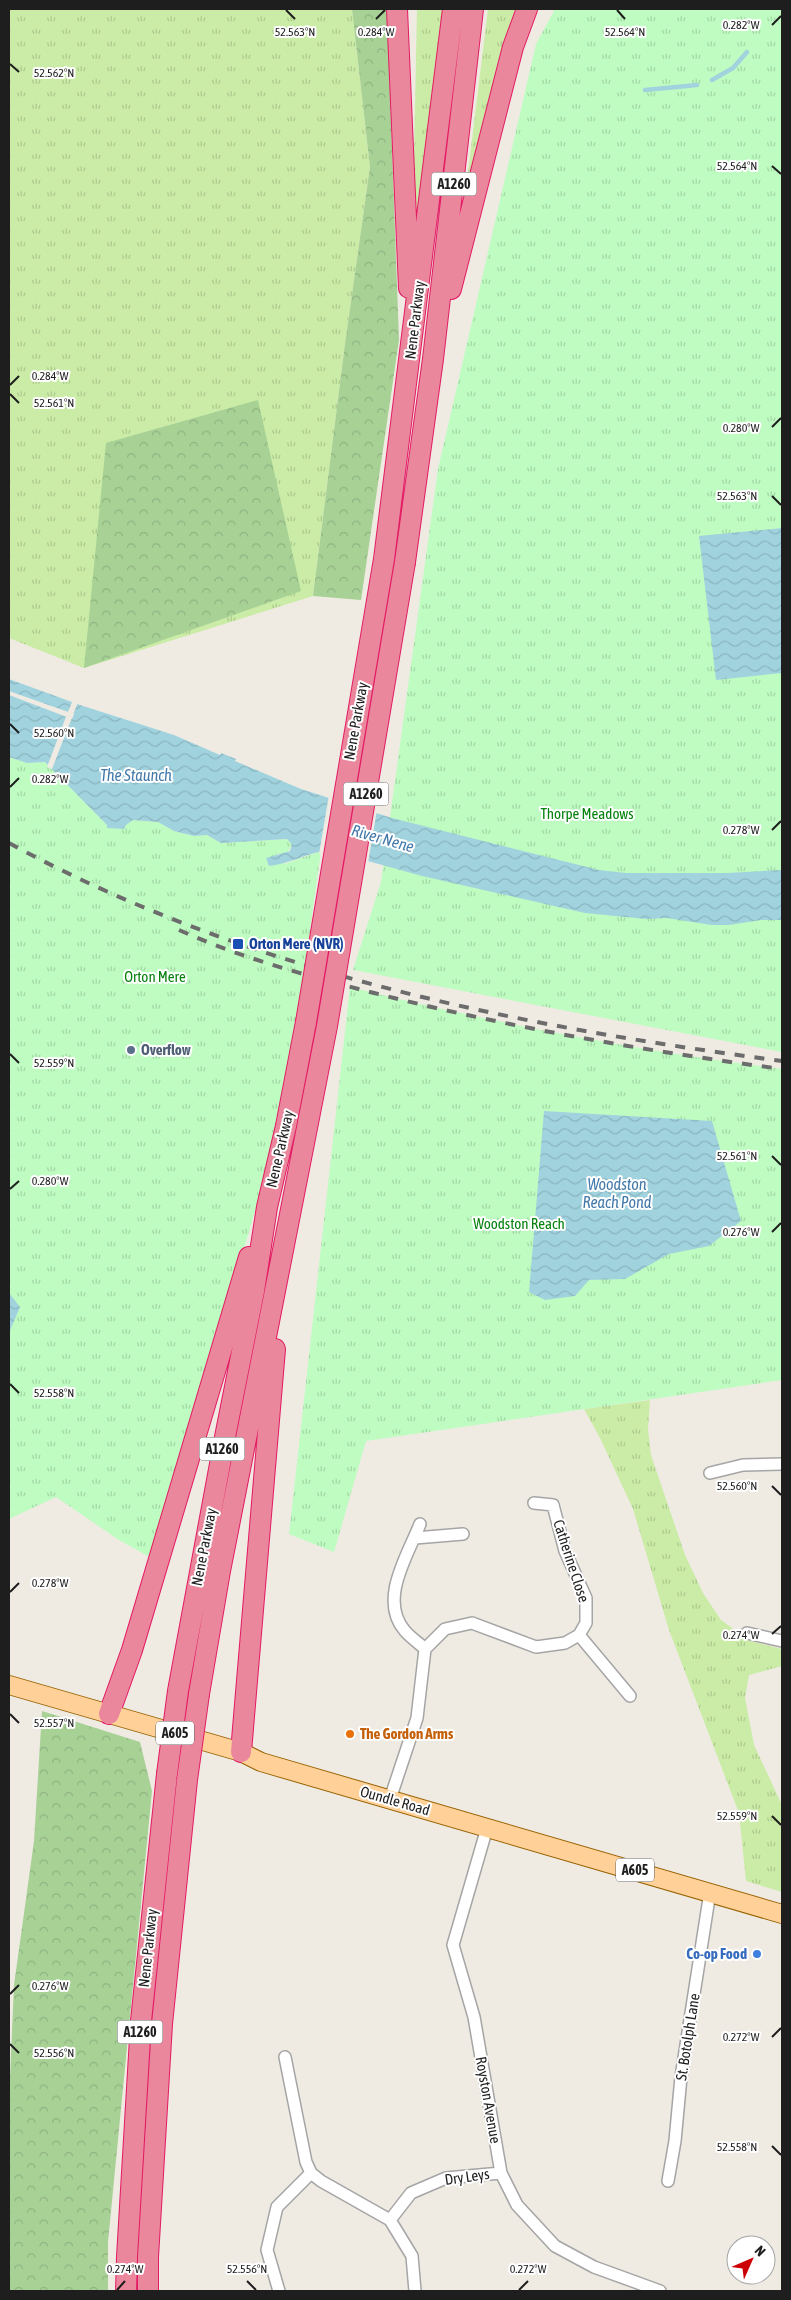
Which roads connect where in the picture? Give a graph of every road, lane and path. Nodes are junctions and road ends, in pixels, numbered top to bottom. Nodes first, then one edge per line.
1 (396, 9) edge
2 (453, 9) edge
3 (474, 9) edge
4 (527, 9) edge
5 (412, 344) junction
6 (433, 359) junction
7 (267, 1207) junction
8 (290, 1218) junction
9 (782, 1464) edge
10 (710, 1472) dead end
11 (534, 1503) dead end
12 (420, 1524) dead end
13 (463, 1534) dead end
14 (415, 1538) junction
15 (747, 1633) dead end
16 (579, 1635) junction
17 (782, 1641) edge
18 (425, 1650) junction
19 (9, 1685) edge
20 (630, 1696) dead end
21 (109, 1714) junction
22 (241, 1752) junction
23 (390, 1799) junction
24 (487, 1828) junction
25 (710, 1892) junction
26 (782, 1914) edge
27 (285, 2056) dead end
28 (311, 2173) junction
29 (501, 2173) junction
30 (668, 2181) dead end
31 (390, 2220) junction
32 (126, 2291) edge
33 (148, 2291) edge
34 (278, 2291) edge
35 (415, 2291) edge
36 (660, 2291) edge

1 - 5 highway
2 - 5 highway, Nene Parkway / A1260
3 - 6 highway, Nene Parkway / A1260
4 - 6 highway
5 - 7 highway, Nene Parkway / A1260, bridge
6 - 8 highway, Nene Parkway / A1260, bridge
7 - 21 highway
7 - 32 highway, Nene Parkway / A1260, bridge
8 - 22 highway
8 - 33 highway, Nene Parkway / A1260, bridge
9 - 10 street
11 - 16 street, Catherine Close
12 - 14 street
13 - 14 street
14 - 18 street
15 - 17 street
16 - 18 street
16 - 20 street
18 - 23 street
19 - 21 main road, Oundle Road / A605
21 - 22 main road, Oundle Road / A605
22 - 23 main road, Oundle Road / A605
23 - 24 main road, Oundle Road / A605
24 - 25 main road, Oundle Road / A605
24 - 29 street, Royston Avenue
25 - 26 main road, Oundle Road / A605
25 - 30 street, St. Botolph Lane
27 - 28 street
28 - 31 street
28 - 34 street
29 - 31 street, Dry Leys
29 - 36 street, Royston Avenue
31 - 35 street

